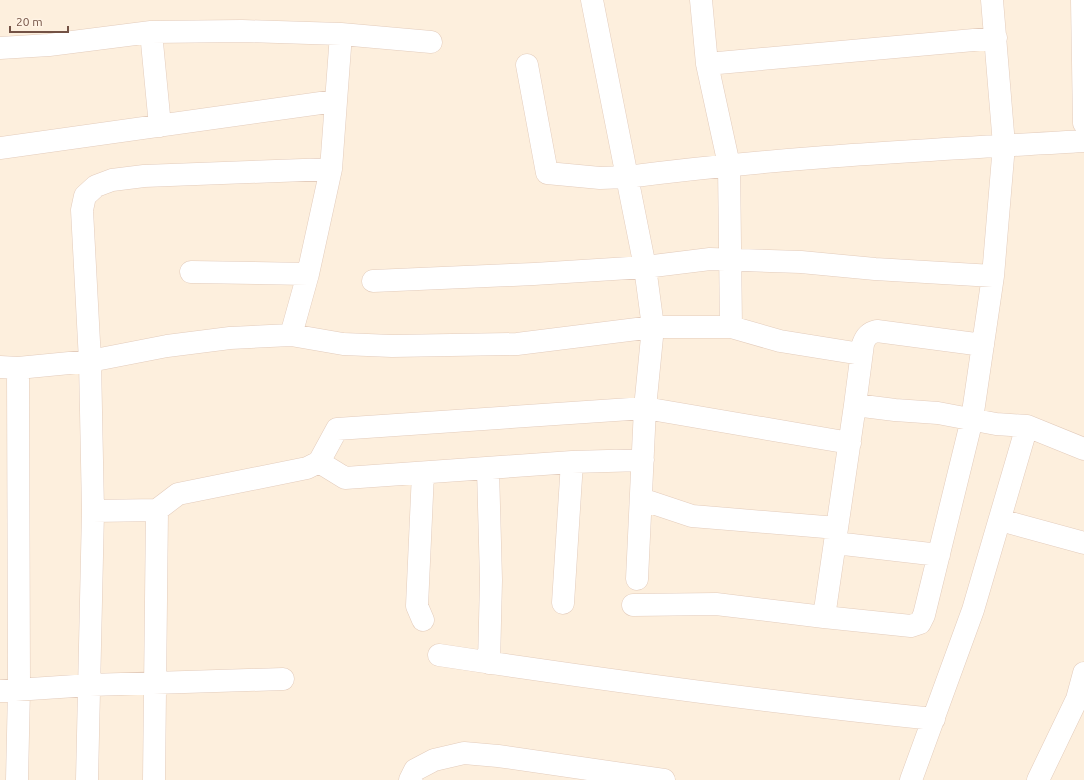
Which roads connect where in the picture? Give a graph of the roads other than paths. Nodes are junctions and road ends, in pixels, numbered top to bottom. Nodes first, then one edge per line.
1 (592, 0) edge
2 (701, 0) edge
3 (992, 0) edge
4 (1082, 0) edge
5 (151, 32) junction
6 (341, 34) junction
7 (996, 38) junction
8 (431, 42) dead end
9 (0, 48) edge
10 (707, 64) junction
11 (527, 65) dead end
12 (335, 101) junction
13 (1084, 123) edge
14 (160, 126) junction
15 (1084, 140) edge
16 (1004, 145) junction
17 (0, 148) edge
18 (729, 165) junction
19 (332, 169) junction
20 (627, 177) junction
21 (729, 260) junction
22 (645, 266) junction
23 (191, 272) dead end
24 (308, 274) junction
25 (994, 276) junction
26 (373, 281) dead end
27 (653, 327) junction
28 (731, 327) junction
29 (291, 335) junction
30 (983, 345) junction
31 (861, 354) junction
32 (90, 361) junction
33 (5, 366) edge
34 (855, 405) junction
35 (645, 408) junction
36 (972, 419) junction
37 (1027, 426) junction
38 (850, 443) junction
39 (1084, 449) edge
40 (643, 460) junction
41 (319, 462) junction
42 (572, 462) junction
43 (488, 469) junction
44 (423, 473) junction
45 (641, 499) junction
46 (157, 510) junction
47 (93, 511) junction
48 (1000, 520) junction
49 (836, 536) junction
50 (1084, 543) edge
51 (939, 555) junction
52 (638, 579) dead end
53 (563, 604) dead end
54 (633, 605) dead end
55 (824, 617) junction
56 (423, 620) dead end
57 (439, 655) dead end
58 (489, 663) junction
59 (1084, 673) edge
60 (283, 679) dead end
61 (155, 684) junction
62 (90, 685) junction
63 (10, 690) edge
64 (934, 719) junction
65 (17, 780) edge
66 (88, 780) edge
67 (154, 780) edge
68 (410, 780) edge
69 (664, 780) edge
70 (912, 780) edge
71 (1038, 780) edge

1 - 20 street
2 - 10 street
3 - 7 street
4 - 13 street
5 - 6 street
5 - 9 street
5 - 14 street
6 - 8 street
6 - 12 street
7 - 10 street
7 - 16 street
10 - 18 street
11 - 20 street
12 - 14 street
12 - 19 street
14 - 17 street
15 - 16 street
16 - 18 street
16 - 25 street
18 - 20 street
18 - 21 street
19 - 24 street
19 - 32 street
20 - 22 street
21 - 22 street
21 - 25 street
21 - 28 street
22 - 26 street
22 - 27 street
23 - 24 street
24 - 29 street
25 - 30 street
27 - 28 street
27 - 29 street
27 - 35 street
28 - 31 street
29 - 32 street
30 - 31 street
30 - 36 street
31 - 34 street
32 - 33 street
32 - 47 street
33 - 63 street
34 - 36 street
34 - 38 street
35 - 38 street
35 - 40 street
35 - 41 street
36 - 37 street
36 - 51 street
37 - 39 street
37 - 48 street
38 - 49 street
40 - 42 street
40 - 45 street
41 - 44 street
41 - 46 street
42 - 43 street
42 - 53 street
43 - 44 street
43 - 58 street
44 - 56 street
45 - 49 street
45 - 52 street
46 - 47 street
46 - 61 street
47 - 62 street
48 - 50 street
48 - 64 street
49 - 51 street
49 - 55 street
51 - 55 street
54 - 55 street
57 - 58 street
58 - 64 street
59 - 71 street
60 - 61 street
61 - 62 street
61 - 67 street
62 - 63 street
62 - 66 street
63 - 65 street
64 - 70 street
68 - 69 street

